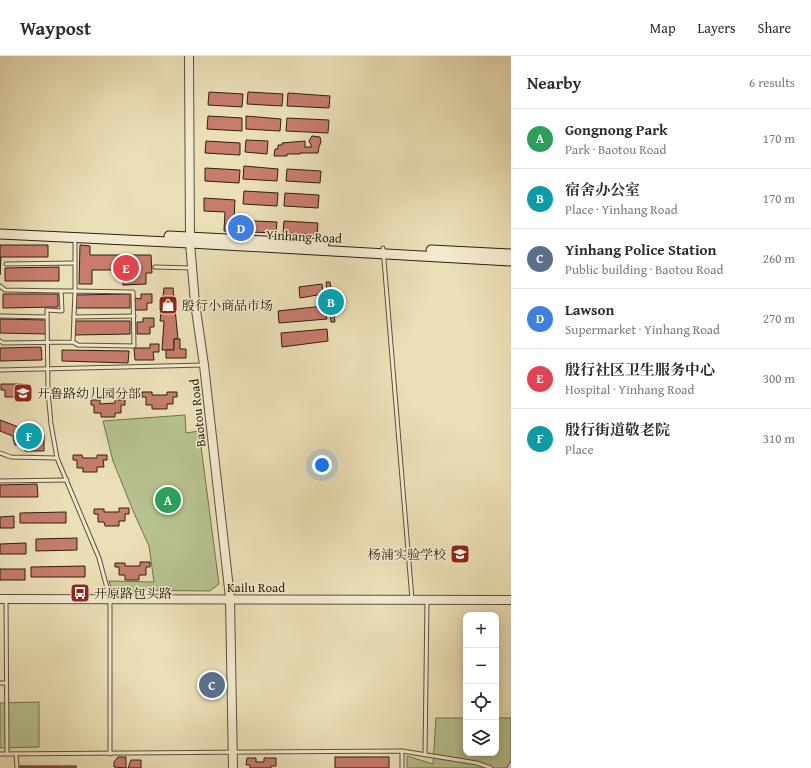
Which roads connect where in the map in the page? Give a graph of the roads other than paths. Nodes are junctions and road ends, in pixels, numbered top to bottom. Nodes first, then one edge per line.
1 (189, 56) edge
2 (0, 229) edge
3 (0, 234) edge
4 (75, 236) junction
5 (190, 240) junction
6 (383, 251) junction
7 (511, 254) edge
8 (511, 261) edge
9 (75, 263) junction
10 (6, 264) dead end
11 (155, 267) dead end
12 (192, 268) junction
13 (0, 286) edge
14 (61, 291) junction
15 (75, 291) junction
16 (0, 316) edge
17 (134, 316) junction
18 (47, 317) junction
19 (74, 317) junction
20 (0, 341) edge
21 (47, 342) junction
22 (73, 342) junction
23 (204, 365) junction
24 (48, 369) junction
25 (0, 370) edge
26 (0, 453) edge
27 (57, 458) junction
28 (0, 480) edge
29 (67, 480) junction
30 (230, 598) junction
31 (3, 599) edge
32 (110, 599) junction
33 (412, 599) junction
34 (426, 599) junction
35 (511, 600) edge
36 (0, 631) edge
37 (6, 631) junction
38 (0, 658) edge
39 (6, 658) junction
40 (0, 683) edge
41 (6, 683) junction
42 (402, 751) junction
43 (233, 753) junction
44 (0, 754) edge
45 (7, 754) junction
46 (16, 754) junction
47 (110, 754) junction
48 (425, 755) junction
49 (511, 764) edge
50 (16, 768) edge
51 (233, 768) edge
52 (402, 768) edge
53 (491, 768) edge
54 (510, 768) edge

1 - 5 street, Baotou Road
2 - 4 main road, Yinhang Road
3 - 4 main road, Yinhang Road
4 - 5 main road, Yinhang Road
4 - 5 main road, Yinhang Road
4 - 9 lane
5 - 6 main road, Yinhang Road
5 - 12 street, Baotou Road
6 - 7 main road, Yinhang Road
6 - 8 main road, Yinhang Road
6 - 33 lane
9 - 10 lane
9 - 15 lane
11 - 12 lane
12 - 23 street, Baotou Road
13 - 14 lane
14 - 15 lane
14 - 18 lane
15 - 17 lane
15 - 19 lane
16 - 18 lane
17 - 19 lane
17 - 22 lane
18 - 21 lane
19 - 22 lane
20 - 21 lane
21 - 22 lane
21 - 24 lane
23 - 24 lane
23 - 30 street, Baotou Road
24 - 25 lane
24 - 27 lane
26 - 27 lane
27 - 29 lane
28 - 29 lane
29 - 32 lane
30 - 32 street, Kailu Road
30 - 33 street, Kailu Road
30 - 43 street, Baotou Road
31 - 32 street, Kailu Road
31 - 37 lane
32 - 47 lane
33 - 34 street, Kailu Road
34 - 35 street, Kailu Road
34 - 48 lane
36 - 37 lane
37 - 39 lane
38 - 39 lane
39 - 41 lane
40 - 41 lane
41 - 45 lane
42 - 43 lane
42 - 48 lane
42 - 52 lane
43 - 47 lane
43 - 51 street, Baotou Road
44 - 45 lane
45 - 46 lane
46 - 47 lane
46 - 50 lane
48 - 53 lane
49 - 54 lane

